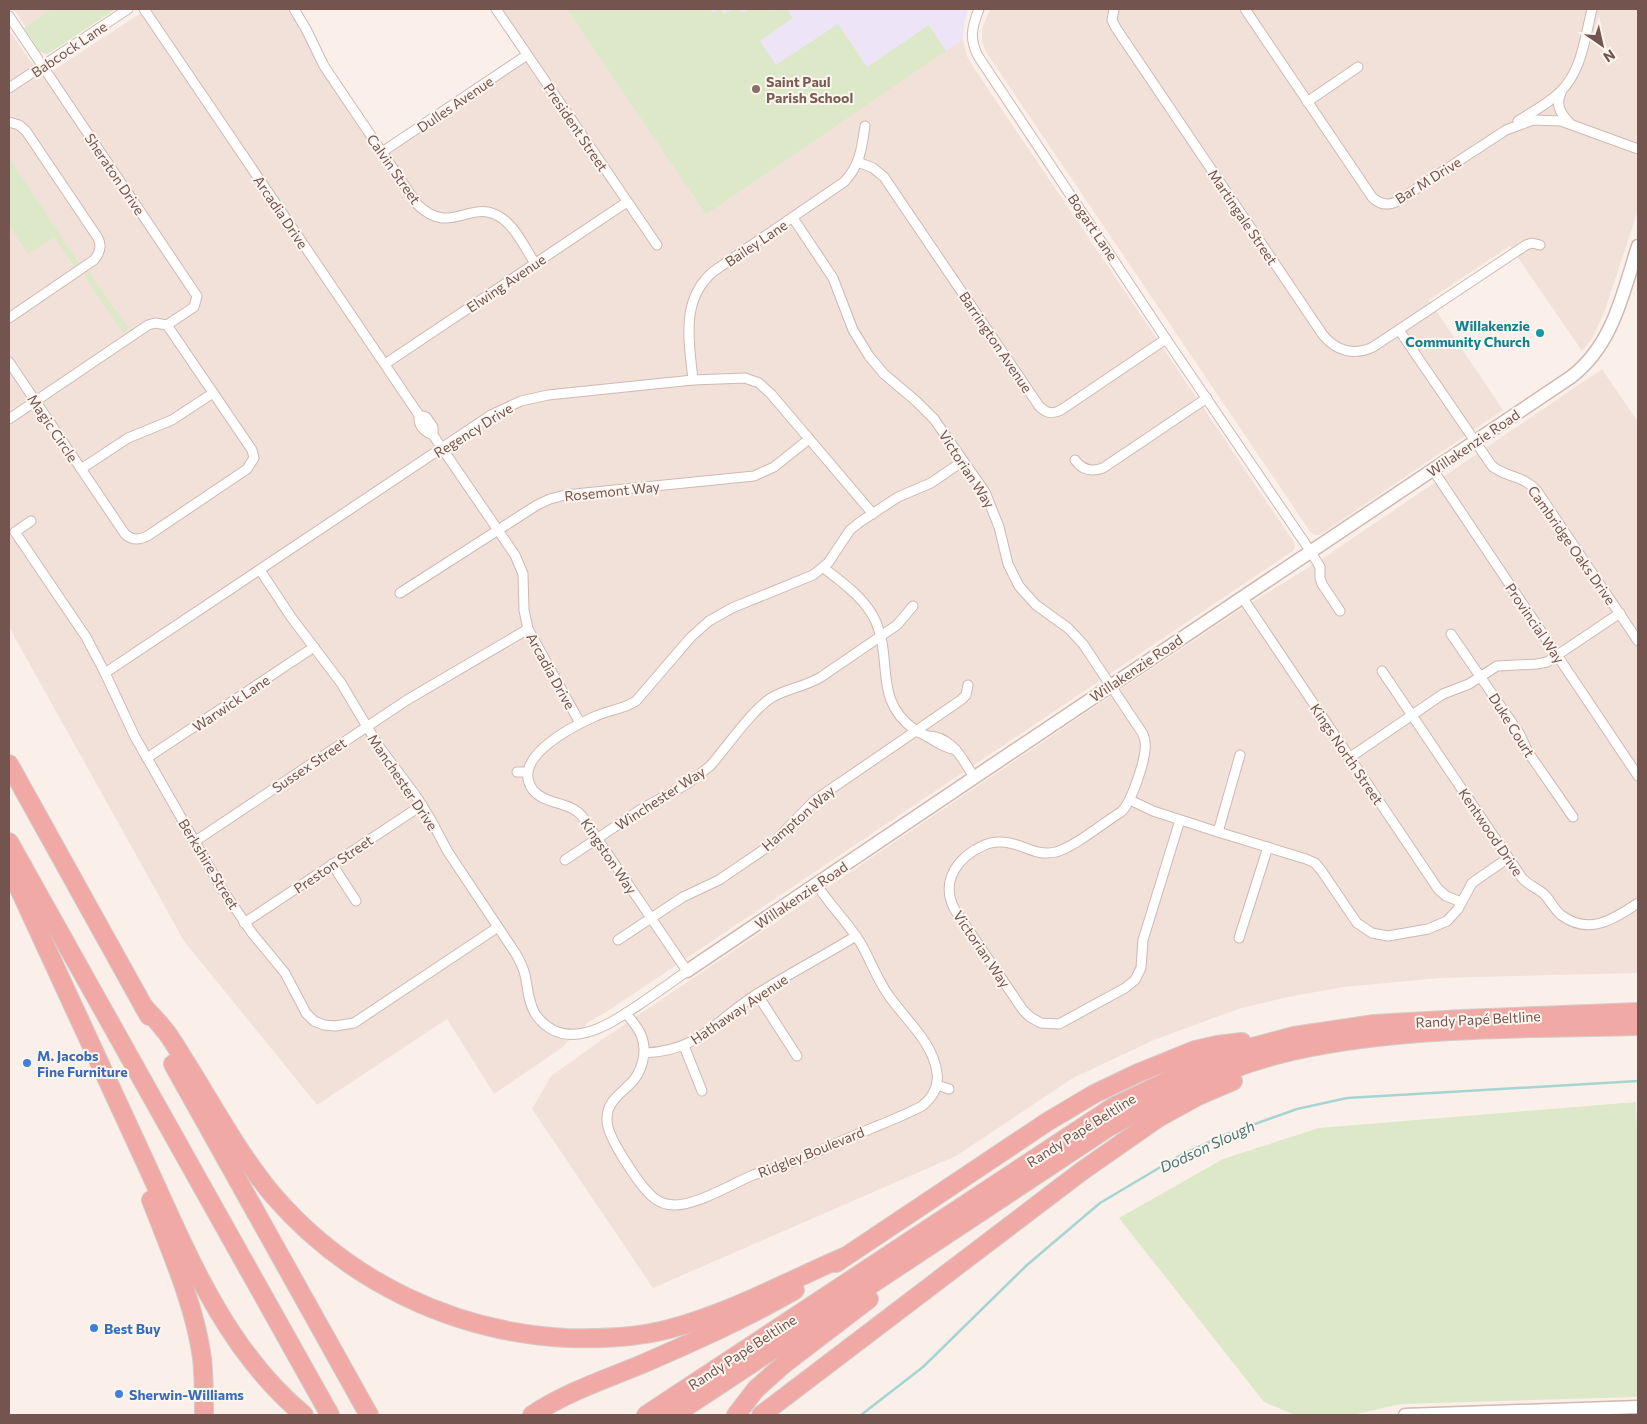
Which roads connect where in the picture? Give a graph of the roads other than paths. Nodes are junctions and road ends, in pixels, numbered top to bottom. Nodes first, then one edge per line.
1 (128, 9) edge
2 (144, 9) edge
3 (294, 9) edge
4 (496, 9) edge
5 (979, 9) edge
6 (1114, 9) edge
7 (1245, 9) edge
8 (1592, 9) edge
9 (9, 16) edge
10 (527, 55) junction
11 (42, 66) junction
12 (1358, 67) dead end
13 (9, 88) edge
14 (1562, 91) junction
15 (1307, 102) junction
16 (9, 122) edge
17 (1572, 124) junction
18 (865, 126) dead end
19 (1506, 130) junction
20 (1638, 149) edge
21 (382, 152) junction
22 (858, 162) junction
23 (627, 202) junction
24 (793, 218) junction
25 (657, 245) dead end
26 (1540, 245) dead end
27 (1638, 246) edge
28 (535, 263) junction
29 (9, 318) edge
30 (167, 325) junction
31 (1399, 330) junction
32 (1166, 339) junction
33 (9, 362) edge
34 (384, 364) junction
35 (693, 380) junction
36 (213, 393) junction
37 (1207, 398) junction
38 (35, 402) junction
39 (9, 419) edge
40 (809, 439) junction
41 (1475, 442) junction
42 (442, 448) junction
43 (1075, 460) dead end
44 (963, 461) junction
45 (81, 469) junction
46 (1433, 470) junction
47 (873, 514) junction
48 (31, 522) dead end
49 (498, 530) junction
50 (12, 535) edge
51 (1311, 552) junction
52 (824, 568) junction
53 (260, 570) junction
54 (400, 593) dead end
55 (1242, 597) junction
56 (914, 606) dead end
57 (1340, 611) dead end
58 (1620, 614) junction
59 (528, 629) junction
60 (1452, 634) dead end
61 (881, 636) junction
62 (1638, 641) edge
63 (314, 647) junction
64 (1557, 656) junction
65 (1382, 671) dead end
66 (105, 673) junction
67 (1480, 676) junction
68 (1111, 684) junction
69 (968, 685) dead end
70 (1412, 716) junction
71 (580, 723) junction
72 (367, 727) junction
73 (916, 731) junction
74 (1240, 755) dead end
75 (147, 758) junction
76 (1350, 758) junction
77 (9, 764) edge
78 (517, 772) dead end
79 (527, 772) junction
80 (1638, 776) edge
81 (974, 777) junction
82 (1130, 800) junction
83 (422, 805) junction
84 (1573, 817) dead end
85 (1180, 820) junction
86 (1218, 832) junction
87 (598, 838) junction
88 (9, 842) edge
89 (194, 842) junction
90 (1268, 847) junction
91 (1508, 858) junction
92 (565, 860) dead end
93 (332, 864) junction
94 (9, 867) edge
95 (816, 884) junction
96 (356, 901) dead end
97 (1461, 902) junction
98 (1638, 903) edge
99 (651, 918) junction
100 (244, 923) junction
101 (498, 927) junction
102 (856, 936) junction
103 (1239, 938) dead end
104 (618, 940) dead end
105 (687, 971) junction
106 (757, 994) junction
107 (144, 1007) junction
108 (1638, 1012) edge
109 (626, 1013) junction
110 (1638, 1026) edge
111 (1495, 1030) junction
112 (574, 1035) joint
113 (1269, 1043) junction
114 (684, 1046) junction
115 (644, 1053) junction
116 (797, 1056) dead end
117 (937, 1085) junction
118 (949, 1089) dead end
119 (702, 1091) dead end
120 (125, 1119) junction
121 (844, 1257) junction
122 (906, 1262) junction
123 (1638, 1406) edge
124 (204, 1415) edge
125 (304, 1415) edge
126 (330, 1415) edge
127 (368, 1415) edge
128 (532, 1415) edge
129 (646, 1415) edge
130 (674, 1415) edge
131 (736, 1415) edge
132 (761, 1415) edge
133 (1405, 1415) edge

1 - 11 street, Babcock Lane
2 - 34 street, Arcadia Drive
3 - 21 street, Calvin Street
4 - 10 street, President Street
5 - 32 street, Bogart Lane
6 - 31 street, Martingale Street
7 - 15 street, Bar M Drive
8 - 14 street
9 - 11 street, Sheraton Drive
10 - 21 street, Dulles Avenue
10 - 23 street, President Street
11 - 13 street, Babcock Lane
11 - 30 street, Sheraton Drive
12 - 15 street
14 - 17 street
14 - 19 street
15 - 19 street, Bar M Drive
16 - 29 street
17 - 19 street, Bar M Drive
17 - 20 street, Bar M Drive
18 - 22 street, Bailey Lane
21 - 28 street, Calvin Street
22 - 24 street, Bailey Lane
22 - 32 street, Barrington Avenue
23 - 25 street, President Street
23 - 28 street, Elwing Avenue
24 - 35 street, Bailey Lane
24 - 44 street, Victorian Way
26 - 31 street, Martingale Street
27 - 41 street, Willakenzie Road
28 - 34 street, Elwing Avenue
30 - 36 street
30 - 38 street
31 - 41 street, Cambridge Oaks Drive
32 - 37 street, Bogart Lane
33 - 38 street, Magic Circle
34 - 42 street, Arcadia Drive
35 - 40 street, Regency Drive
35 - 42 street, Regency Drive
36 - 45 street
36 - 45 street, Magic Circle
37 - 43 street
37 - 51 street, Bogart Lane
38 - 39 street
38 - 45 street, Magic Circle
40 - 47 street, Regency Drive
40 - 49 street, Rosemont Way
41 - 46 street, Willakenzie Road
41 - 58 street, Cambridge Oaks Drive
42 - 49 street, Arcadia Drive
42 - 53 street, Regency Drive
44 - 47 street
44 - 68 street, Victorian Way
46 - 51 street, Willakenzie Road
46 - 64 street, Provincial Way
47 - 52 street
48 - 50 street, Berkshire Street
49 - 54 street, Rosemont Way
49 - 59 street, Arcadia Drive
50 - 66 street, Berkshire Street
51 - 55 street, Willakenzie Road
51 - 57 street, Bogart Lane
52 - 61 street
52 - 71 street
53 - 63 street, Manchester Drive
53 - 66 street, Regency Drive
55 - 68 street, Willakenzie Road
55 - 76 street, Kings North Street
56 - 61 street, Winchester Way
58 - 62 street, Cambridge Oaks Drive
58 - 64 street
59 - 71 street, Arcadia Drive
59 - 72 street, Sussex Street
60 - 67 street, Duke Court
61 - 73 street
61 - 87 street, Winchester Way
63 - 72 street, Manchester Drive
63 - 75 street, Warwick Lane
64 - 67 street
64 - 80 street, Provincial Way
65 - 70 street, Kentwood Drive
66 - 75 street, Berkshire Street
67 - 70 street
67 - 84 street, Duke Court
68 - 81 street, Willakenzie Road
68 - 82 street, Victorian Way
69 - 73 street, Hampton Way
70 - 76 street
70 - 91 street, Kentwood Drive
71 - 79 street
72 - 83 street, Manchester Drive
72 - 89 street, Sussex Street
73 - 81 street
73 - 99 street, Hampton Way
74 - 86 street
75 - 89 street, Berkshire Street
76 - 97 street, Kings North Street
77 - 107 highway
78 - 79 street
79 - 87 street, Kingston Way
81 - 95 street, Willakenzie Road
82 - 85 street
82 - 85 street, Victorian Way
83 - 93 street, Preston Street
83 - 101 street, Manchester Drive
85 - 86 street
86 - 90 street
87 - 92 street, Winchester Way
87 - 99 street, Kingston Way
88 - 126 highway
89 - 100 street, Berkshire Street
90 - 97 street
90 - 103 street
91 - 97 street
91 - 98 street, Kentwood Drive
93 - 96 street
93 - 100 street, Preston Street
94 - 120 highway
95 - 102 street
95 - 105 street, Willakenzie Road
99 - 104 street, Hampton Way
99 - 105 street, Kingston Way
100 - 101 street, Berkshire Street
101 - 112 street, Manchester Drive
102 - 106 street, Hathaway Avenue
102 - 117 street
105 - 109 street, Willakenzie Road
106 - 114 street, Hathaway Avenue
106 - 116 street
107 - 121 highway
107 - 127 highway
108 - 113 highway, Randy Papé Beltline
109 - 112 street, Willakenzie Road
109 - 115 street
110 - 111 highway, Randy Papé Beltline
111 - 122 highway, Randy Papé Beltline
111 - 132 highway
113 - 121 highway
113 - 129 highway, Randy Papé Beltline
114 - 115 street, Hathaway Avenue
114 - 119 street
115 - 117 street, Ridgley Boulevard
117 - 118 street
120 - 124 highway
120 - 125 highway
121 - 128 highway
122 - 130 highway, Randy Papé Beltline
122 - 131 highway
123 - 133 street

